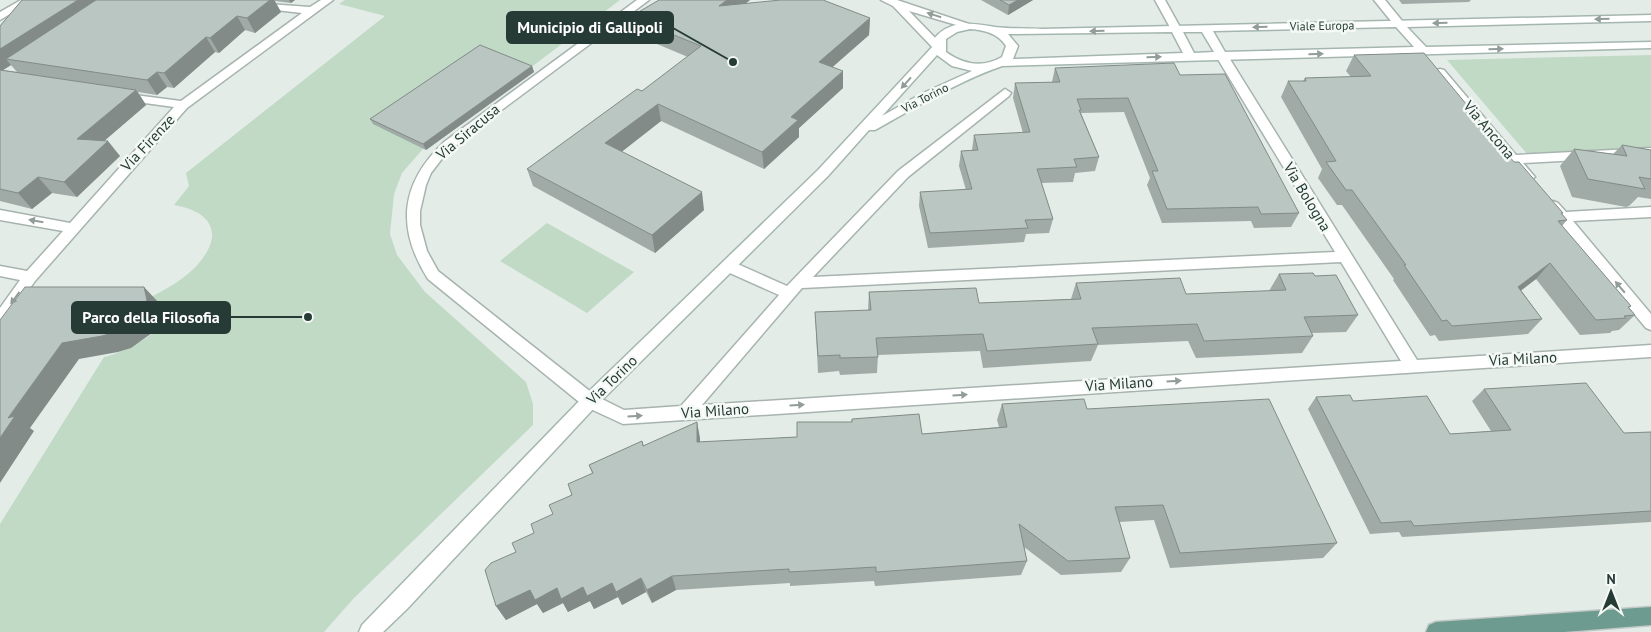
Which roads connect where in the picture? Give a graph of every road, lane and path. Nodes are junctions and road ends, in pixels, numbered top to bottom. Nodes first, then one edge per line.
1 (28, 0) edge
2 (328, 0) edge
3 (644, 0) edge
4 (1160, 0) edge
5 (1379, 0) edge
6 (891, 2) edge
7 (244, 3) edge
8 (314, 11) junction
9 (0, 17) edge
10 (1651, 18) edge
11 (1399, 24) junction
12 (970, 26) junction
13 (1205, 28) junction
14 (1176, 29) junction
15 (993, 30) junction
16 (1651, 45) edge
17 (938, 46) junction
18 (1422, 51) junction
19 (1192, 56) junction
20 (1222, 56) junction
21 (996, 65) junction
22 (107, 94) edge
23 (1005, 94) dead end
24 (184, 105) junction
25 (861, 133) junction
26 (1651, 152) edge
27 (1512, 159) junction
28 (1651, 212) edge
29 (0, 215) edge
30 (1561, 217) junction
31 (73, 228) junction
32 (1344, 257) junction
33 (728, 266) junction
34 (0, 271) edge
35 (30, 277) junction
36 (794, 288) junction
37 (0, 319) edge
38 (1651, 324) edge
39 (1651, 351) edge
40 (1412, 365) junction
41 (590, 401) junction
42 (685, 413) junction
43 (1651, 616) edge
44 (369, 632) edge
45 (1436, 632) edge

1 - 9 street
2 - 8 street, Via Firenze
3 - 41 street, Via Siracusa
4 - 14 street
5 - 11 street, Via Ancona
12 -> 6 street, Viale Europa
6 - 17 street
7 - 8 street
8 - 24 street, Via Firenze
10 -> 11 street, Viale Europa
11 -> 13 street, Viale Europa
11 - 18 street, Via Ancona
12 - 15 street, Viale Europa
12 - 17 street, Via Torino
13 - 14 street, Viale Europa
13 - 20 street, Via Bologna
14 -> 15 street, Viale Europa
14 - 19 street
15 - 21 street
18 -> 16 street, Viale Europa
17 - 21 street
17 -> 25 street, Via Torino
20 -> 18 street, Viale Europa
18 - 27 street, Via Ancona
19 - 20 street, Viale Europa
21 -> 19 street, Viale Europa
20 - 32 street, Via Bologna
21 - 25 street, Via Torino
22 - 24 street
23 - 36 street
24 - 31 street, Via Firenze
25 - 33 street, Via Torino
26 - 27 street
27 - 30 street, Via Ancona
28 - 30 street
31 -> 29 street
38 -> 30 street, Via Ancona
31 - 35 street, Via Firenze
32 - 36 street
32 - 40 street, Via Bologna
33 - 36 street
33 - 41 street, Via Torino
34 - 35 street
35 -> 37 street, Via Firenze
36 - 42 street
39 - 40 street, Via Milano
42 -> 40 street, Via Milano
41 -> 42 street, Via Milano
41 - 44 street, Via Torino
43 - 45 main road

